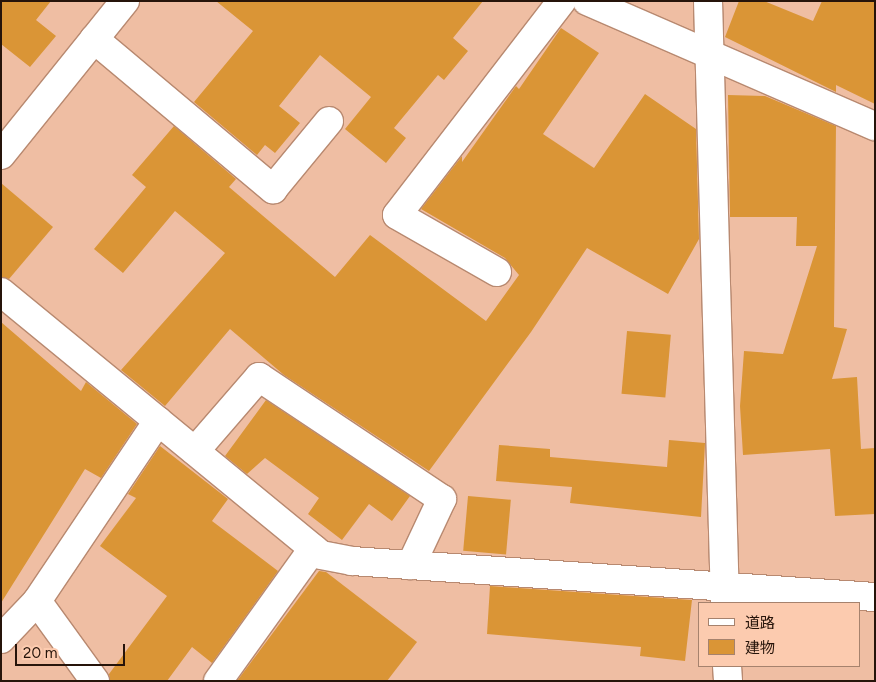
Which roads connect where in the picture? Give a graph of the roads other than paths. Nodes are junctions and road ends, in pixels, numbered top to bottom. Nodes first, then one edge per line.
1 (124, 1) edge
2 (562, 1) edge
3 (587, 1) edge
4 (708, 1) edge
5 (94, 39) junction
6 (710, 58) junction
7 (329, 121) dead end
8 (875, 126) edge
9 (1, 155) edge
10 (497, 272) dead end
11 (1, 292) edge
12 (158, 421) junction
13 (195, 451) junction
14 (314, 549) junction
15 (411, 565) junction
16 (725, 595) edge
17 (875, 596) edge
18 (37, 601) junction
19 (1, 639) edge
20 (727, 667) edge
21 (94, 681) edge
22 (218, 681) edge
23 (728, 681) edge

1 - 5 street
2 - 10 street
3 - 6 street
4 - 6 street
5 - 7 street
5 - 9 street
6 - 8 street
6 - 16 street
11 - 12 street
12 - 13 street
12 - 18 street
13 - 14 street
13 - 15 street
14 - 15 street
14 - 22 street
15 - 16 street
16 - 17 street
18 - 19 street
18 - 21 street
20 - 23 street

